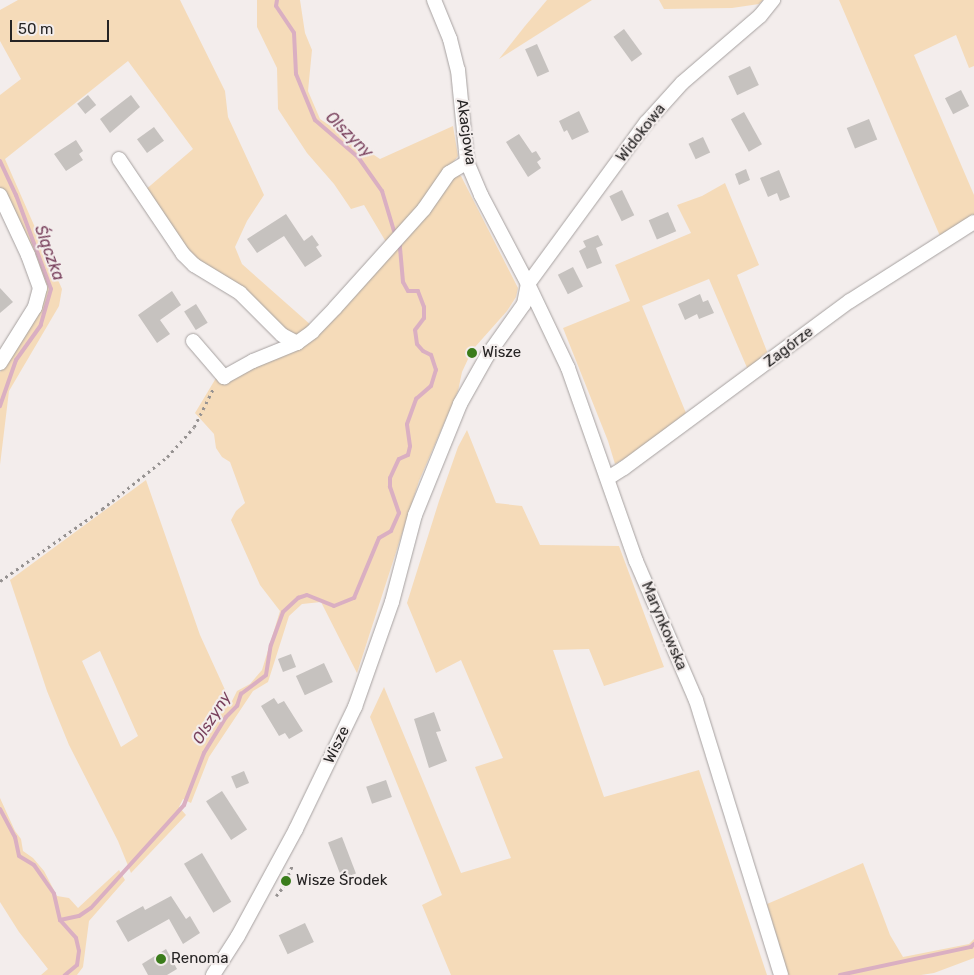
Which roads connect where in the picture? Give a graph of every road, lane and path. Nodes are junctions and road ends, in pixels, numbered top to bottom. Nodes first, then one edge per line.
1 (434, 0) edge
2 (773, 0) edge
3 (118, 159) dead end
4 (467, 162) junction
5 (0, 195) edge
6 (974, 222) edge
7 (528, 284) junction
8 (193, 341) dead end
9 (297, 343) junction
10 (0, 363) edge
11 (224, 377) junction
12 (608, 478) junction
13 (0, 581) edge
14 (213, 975) edge
15 (781, 975) edge

1 - 4 street, Akacjowa
2 - 7 street, Widokowa
3 - 9 street
4 - 7 street, Akacjowa
4 - 9 street
5 - 10 street
6 - 12 street, Zagórze
7 - 12 street, Marynkowska
7 - 14 street, Wisze
8 - 11 street
9 - 11 street
11 - 13 path
12 - 15 street, Marynkowska

